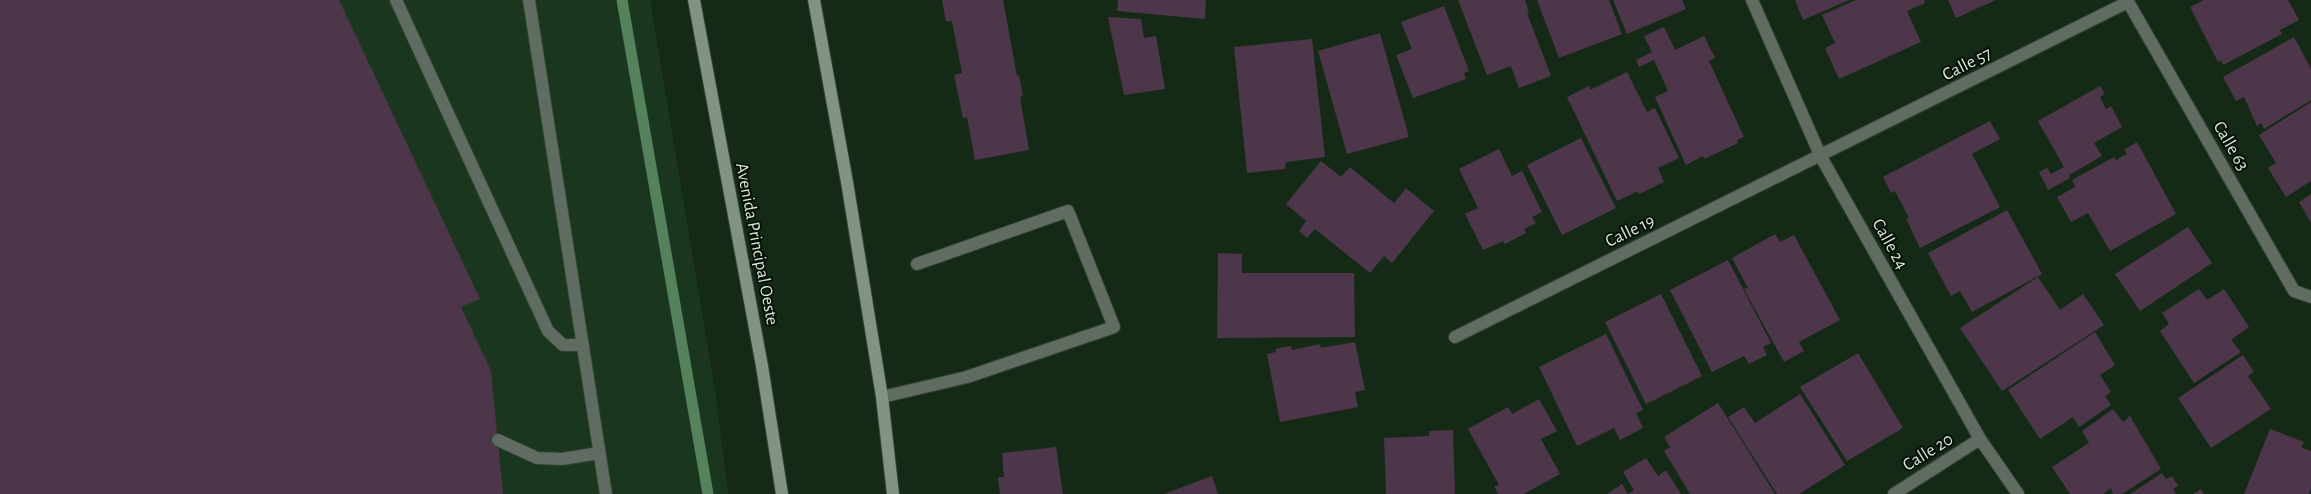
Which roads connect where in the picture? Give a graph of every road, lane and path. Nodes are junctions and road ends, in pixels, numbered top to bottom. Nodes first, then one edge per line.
1 (396, 0) edge
2 (530, 0) edge
3 (694, 0) edge
4 (814, 0) edge
5 (1752, 0) edge
6 (2128, 1) edge
7 (1821, 157) junction
8 (917, 264) dead end
9 (2311, 296) edge
10 (1455, 337) dead end
11 (583, 345) junction
12 (882, 397) junction
13 (498, 440) dead end
14 (1980, 440) junction
15 (599, 453) junction
16 (606, 494) edge
17 (782, 494) edge
18 (893, 494) edge
19 (1894, 494) edge
20 (2018, 494) edge

1 - 11 street
2 - 11 street
3 - 17 main road, Avenida Principal Oeste
4 - 12 main road
5 - 7 street, Calle 24
6 - 7 street, Calle 57
6 - 9 street, Calle 63
7 - 10 street, Calle 19
7 - 14 street, Calle 24
8 - 12 street
11 - 15 street
12 - 18 main road
13 - 15 street
14 - 19 street, Calle 20
14 - 20 street, Calle 24
15 - 16 street

